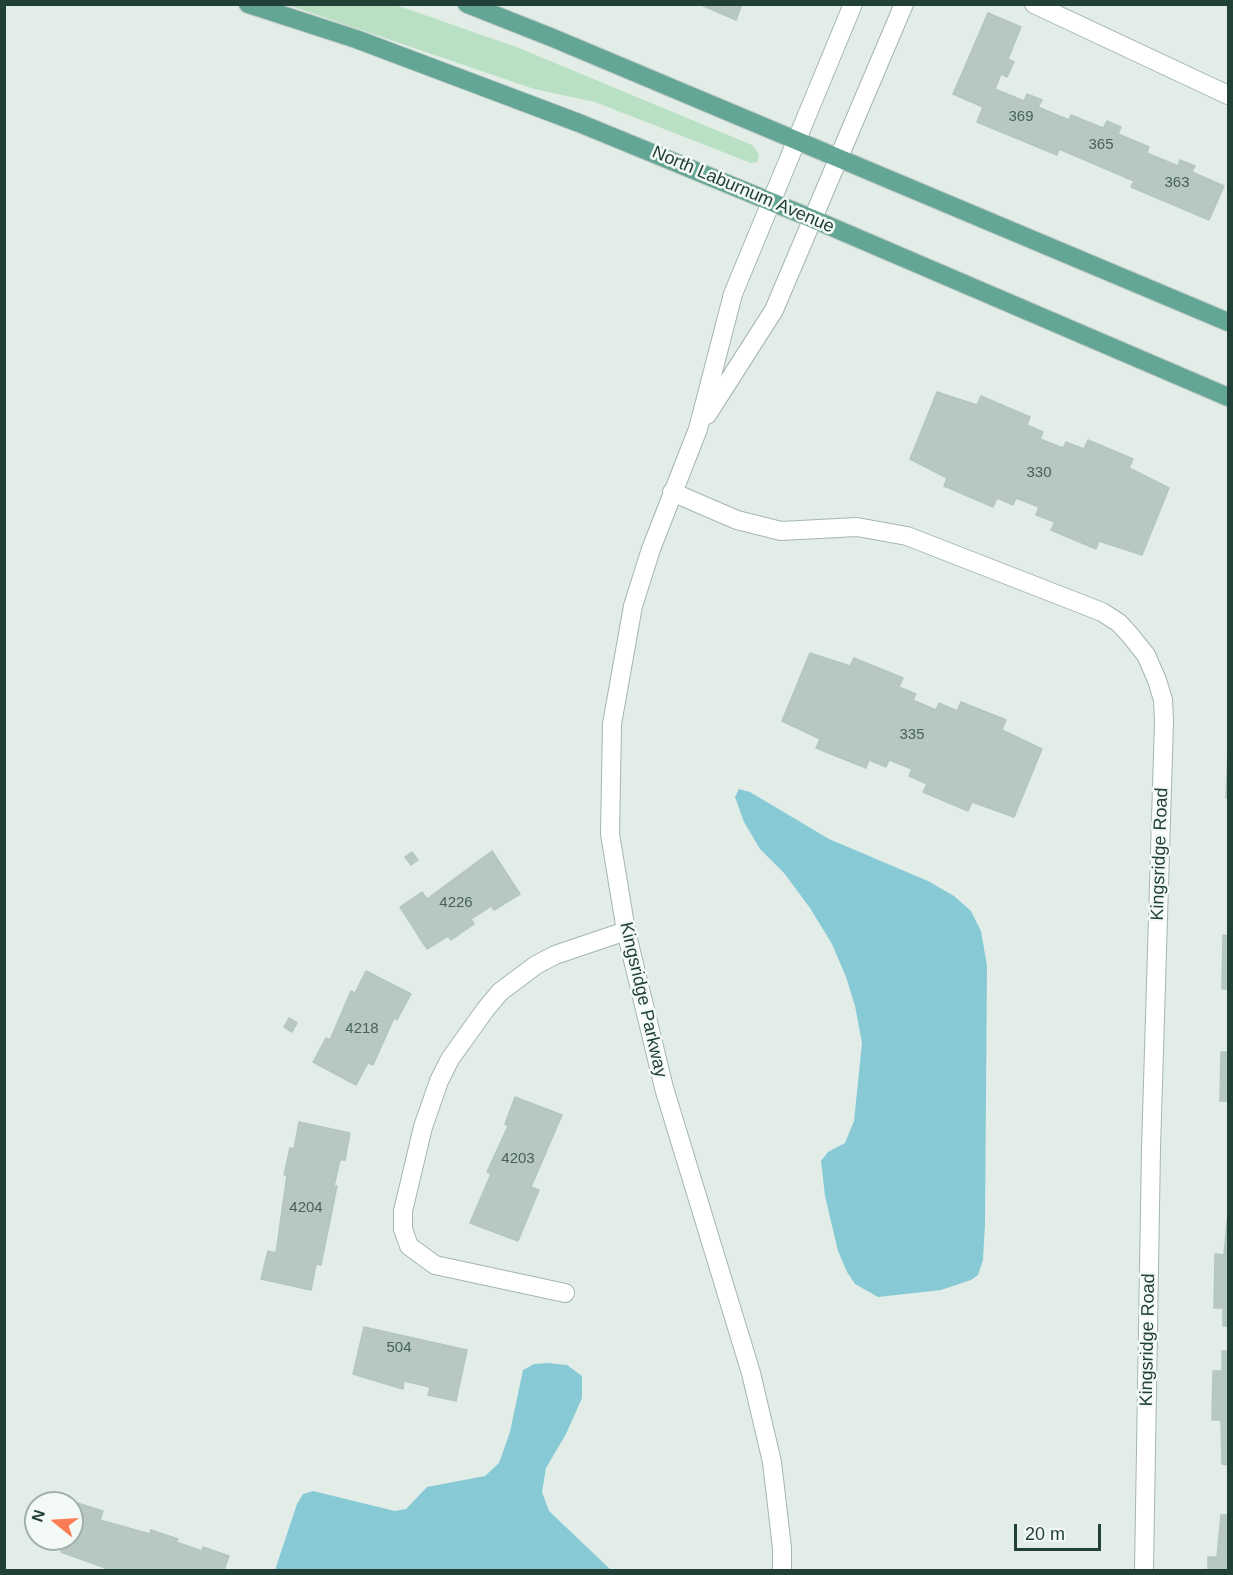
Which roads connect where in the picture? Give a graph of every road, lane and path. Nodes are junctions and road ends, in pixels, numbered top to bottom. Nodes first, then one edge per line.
1 (248, 4) edge
2 (467, 4) edge
3 (853, 4) edge
4 (904, 4) edge
5 (1034, 4) edge
6 (1228, 95) edge
7 (796, 140) junction
8 (839, 158) junction
9 (771, 201) junction
10 (813, 219) junction
11 (1228, 322) edge
12 (1228, 397) edge
13 (698, 429) junction
14 (672, 492) junction
15 (626, 931) junction
16 (566, 1293) dead end
17 (782, 1570) edge
18 (1144, 1570) edge

1 - 9 main road, North Laburnum Avenue
2 - 7 main road
3 - 7 street, Kingsridge Parkway
4 - 8 street, Kingsridge Parkway
5 - 6 street
7 - 8 main road
7 - 9 street, Kingsridge Parkway
8 - 10 street, Kingsridge Parkway
8 - 11 main road
9 - 10 main road, North Laburnum Avenue
9 - 13 street, Kingsridge Parkway
10 - 12 main road, North Laburnum Avenue
10 - 13 street, Kingsridge Parkway
13 - 14 street, Kingsridge Parkway
14 - 15 street, Kingsridge Parkway
14 - 18 street, Kingsridge Road
15 - 16 street
15 - 17 street, Kingsridge Parkway

